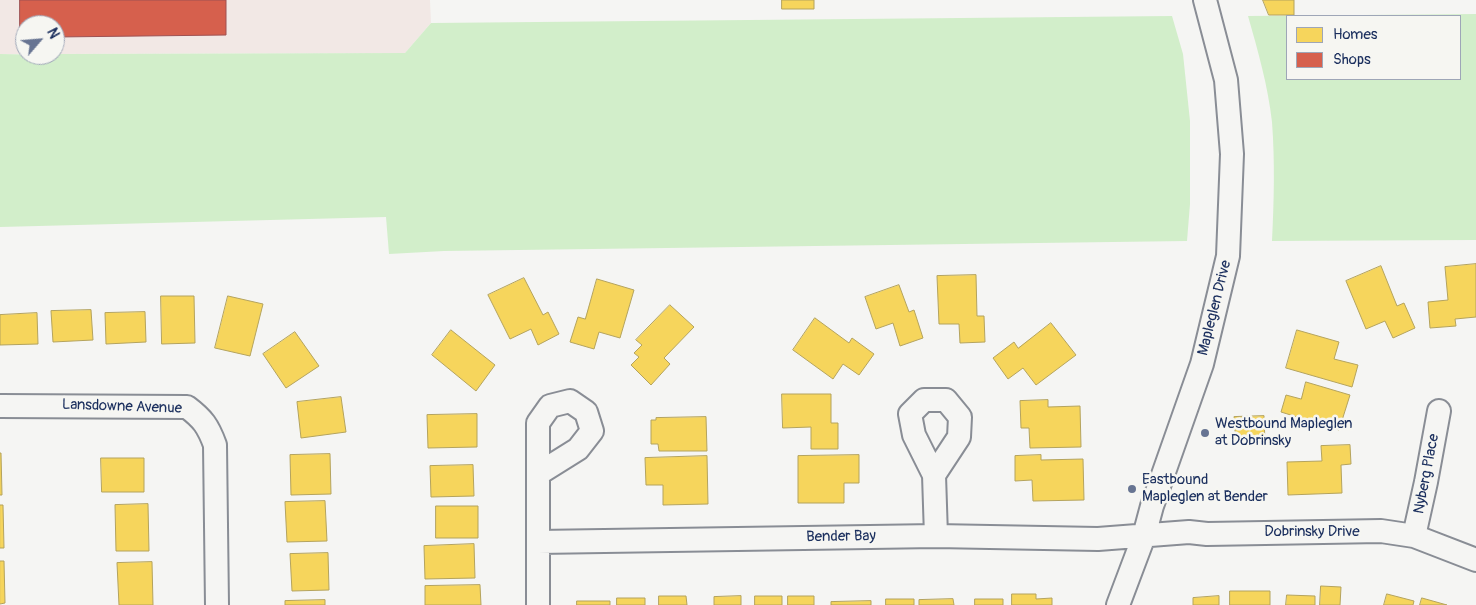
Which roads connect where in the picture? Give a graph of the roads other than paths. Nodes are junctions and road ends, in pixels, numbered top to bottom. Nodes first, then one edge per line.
1 (1205, 0) edge
2 (0, 406) edge
3 (1439, 411) dead end
4 (538, 474) dead end
5 (934, 475) dead end
6 (936, 536) junction
7 (1144, 536) junction
8 (1414, 536) junction
9 (538, 542) junction
10 (1476, 560) edge
11 (217, 605) edge
12 (538, 605) edge
13 (1118, 605) edge

1 - 7 street, Mapleglen Drive
2 - 11 street, Lansdowne Avenue
3 - 8 street, Nyberg Place
4 - 9 street
5 - 6 street
6 - 7 street, Bender Bay
6 - 9 street, Bender Bay
7 - 8 street, Dobrinsky Drive
7 - 13 street, Mapleglen Drive
8 - 10 street, Dobrinsky Drive
9 - 12 street

